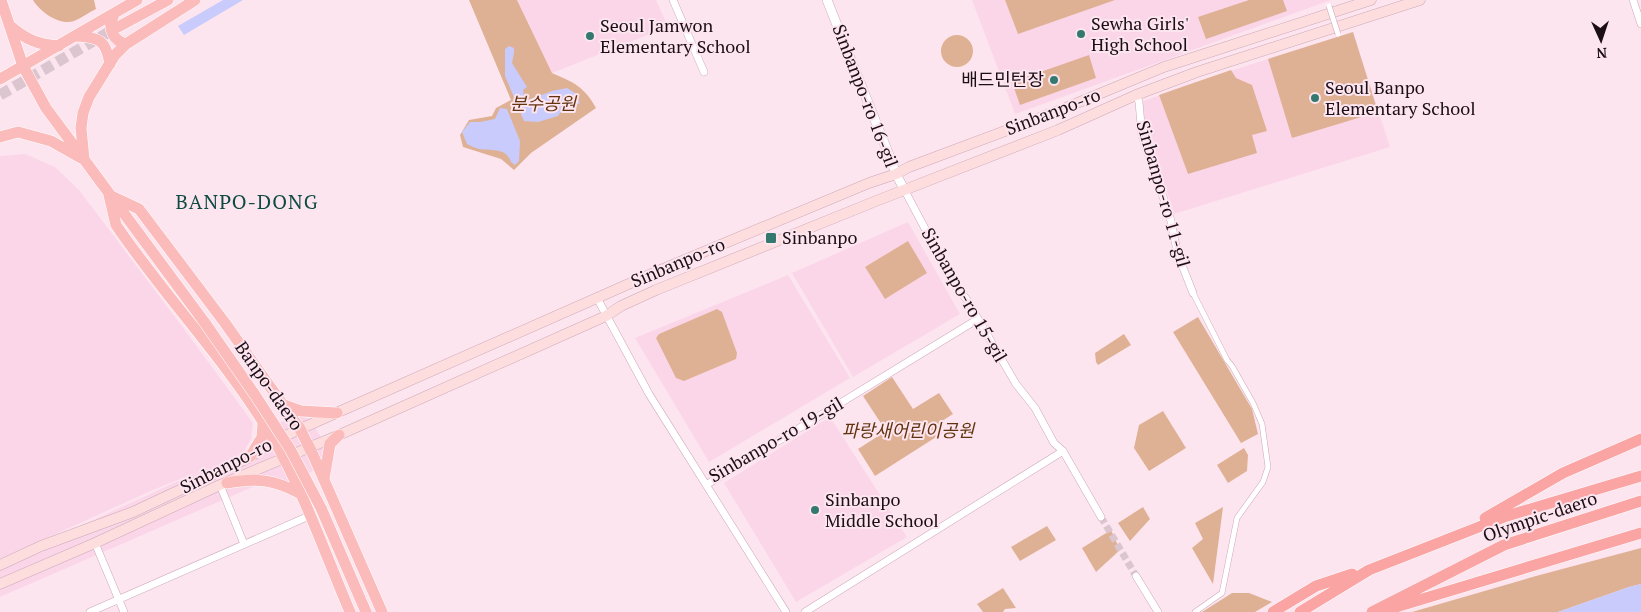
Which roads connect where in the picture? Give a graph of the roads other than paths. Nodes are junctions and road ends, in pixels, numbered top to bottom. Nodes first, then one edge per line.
1 (137, 0) edge
2 (153, 0) edge
3 (168, 0) edge
4 (195, 0) edge
5 (673, 0) edge
6 (827, 0) edge
7 (1372, 0) edge
8 (1420, 0) edge
9 (1634, 0) edge
10 (1329, 6) dead end
11 (1, 7) edge
12 (116, 20) junction
13 (1641, 24) edge
14 (9, 25) junction
15 (1338, 34) dead end
16 (76, 36) junction
17 (126, 44) junction
18 (59, 46) junction
19 (110, 64) junction
20 (23, 66) junction
21 (704, 72) dead end
22 (0, 79) edge
23 (1136, 95) junction
24 (0, 136) edge
25 (84, 160) junction
26 (896, 174) junction
27 (904, 191) junction
28 (109, 195) junction
29 (1193, 293) joint
30 (597, 298) junction
31 (606, 316) junction
32 (978, 319) junction
33 (249, 357) junction
34 (232, 378) junction
35 (284, 404) junction
36 (337, 413) junction
37 (263, 423) junction
38 (300, 429) junction
39 (340, 436) junction
40 (1641, 439) edge
41 (274, 441) junction
42 (310, 448) junction
43 (1063, 451) junction
44 (250, 457) junction
45 (284, 459) junction
46 (1641, 470) edge
47 (1641, 476) edge
48 (324, 479) junction
49 (223, 484) junction
50 (706, 485) junction
51 (300, 493) junction
52 (1641, 501) edge
53 (1550, 502) junction
54 (309, 516) junction
55 (1101, 517) tunnel mouth
56 (1641, 533) edge
57 (1451, 538) junction
58 (95, 543) junction
59 (244, 544) junction
60 (0, 565) edge
61 (1369, 570) junction
62 (1136, 576) tunnel mouth
63 (0, 584) edge
64 (118, 600) junction
65 (90, 612) edge
66 (124, 612) edge
67 (350, 612) edge
68 (366, 612) edge
69 (382, 612) edge
70 (786, 612) edge
71 (805, 612) edge
72 (1158, 612) edge
73 (1195, 612) edge
74 (1273, 612) edge
75 (1300, 612) edge
76 (1372, 612) edge
77 (1377, 612) edge

1 - 12 main road
2 - 12 main road
3 - 12 main road
4 - 17 main road
5 - 21 street
6 - 26 street, Sinbanpo-ro 16-gil
7 - 26 main road, Sinbanpo-ro
8 - 23 main road, Sinbanpo-ro
9 - 13 street
10 - 15 street, bridge
11 - 14 main road, Banpo-daero
12 - 16 main road
12 - 17 main road
14 - 18 main road
14 - 20 main road, Banpo-daero
16 - 18 main road
16 - 19 main road
17 - 19 main road
18 - 20 main road
19 - 25 main road
20 - 22 main road
20 - 25 main road, Banpo-daero
23 - 27 main road, Sinbanpo-ro
23 - 29 street, Sinbanpo-ro 11-gil
24 - 25 main road
25 - 28 main road, Banpo-daero
26 - 27 street, Sinbanpo-ro 16-gil
26 - 30 main road, Sinbanpo-ro
27 - 31 main road, Sinbanpo-ro
27 - 32 street, Sinbanpo-ro 15-gil
28 - 33 main road, Banpo-daero
28 - 34 main road, Banpo-daero
28 - 68 main road, bridge
29 - 73 street
30 - 31 street, Sinbanpo-ro 19-gil
30 - 36 main road, Sinbanpo-ro
31 - 39 main road, Sinbanpo-ro
31 - 50 street, Sinbanpo-ro 19-gil
32 - 43 street, Sinbanpo-ro 15-gil
32 - 50 street, Sinbanpo-ro 19-gil
33 - 34 main road
33 - 35 main road, Banpo-daero
34 - 37 main road, Banpo-daero
35 - 36 main road
35 - 38 main road, Banpo-daero
36 - 38 main road, Sinbanpo-ro
37 - 41 main road, Banpo-daero
37 - 44 main road
38 - 41 main road, Sinbanpo-ro
38 - 42 main road, Banpo-daero
39 - 42 main road, Sinbanpo-ro
39 - 48 main road
40 - 57 highway
41 - 44 main road, Sinbanpo-ro
41 - 45 main road, Banpo-daero
42 - 45 main road, Sinbanpo-ro
42 - 48 main road, Banpo-daero
43 - 55 street, Sinbanpo-ro 15-gil
43 - 71 street
44 - 60 main road, Sinbanpo-ro
45 - 49 main road, Sinbanpo-ro
45 - 51 main road, Banpo-daero
46 - 53 highway, Olympic-daero
47 - 53 highway, Olympic-daero
48 - 69 main road, Banpo-daero
49 - 51 main road
49 - 58 main road, Sinbanpo-ro
49 - 59 street, Sinbanpo-ro
50 - 70 street
51 - 54 main road, Banpo-daero
52 - 76 highway, Olympic-daero
53 - 57 highway, Olympic-daero
54 - 59 street
54 - 67 main road, Banpo-daero
56 - 77 highway
57 - 61 highway, Olympic-daero
58 - 63 main road, Sinbanpo-ro
58 - 64 street
59 - 64 street
61 - 74 highway
61 - 75 highway, Olympic-daero
62 - 72 street
64 - 65 street
64 - 66 street

